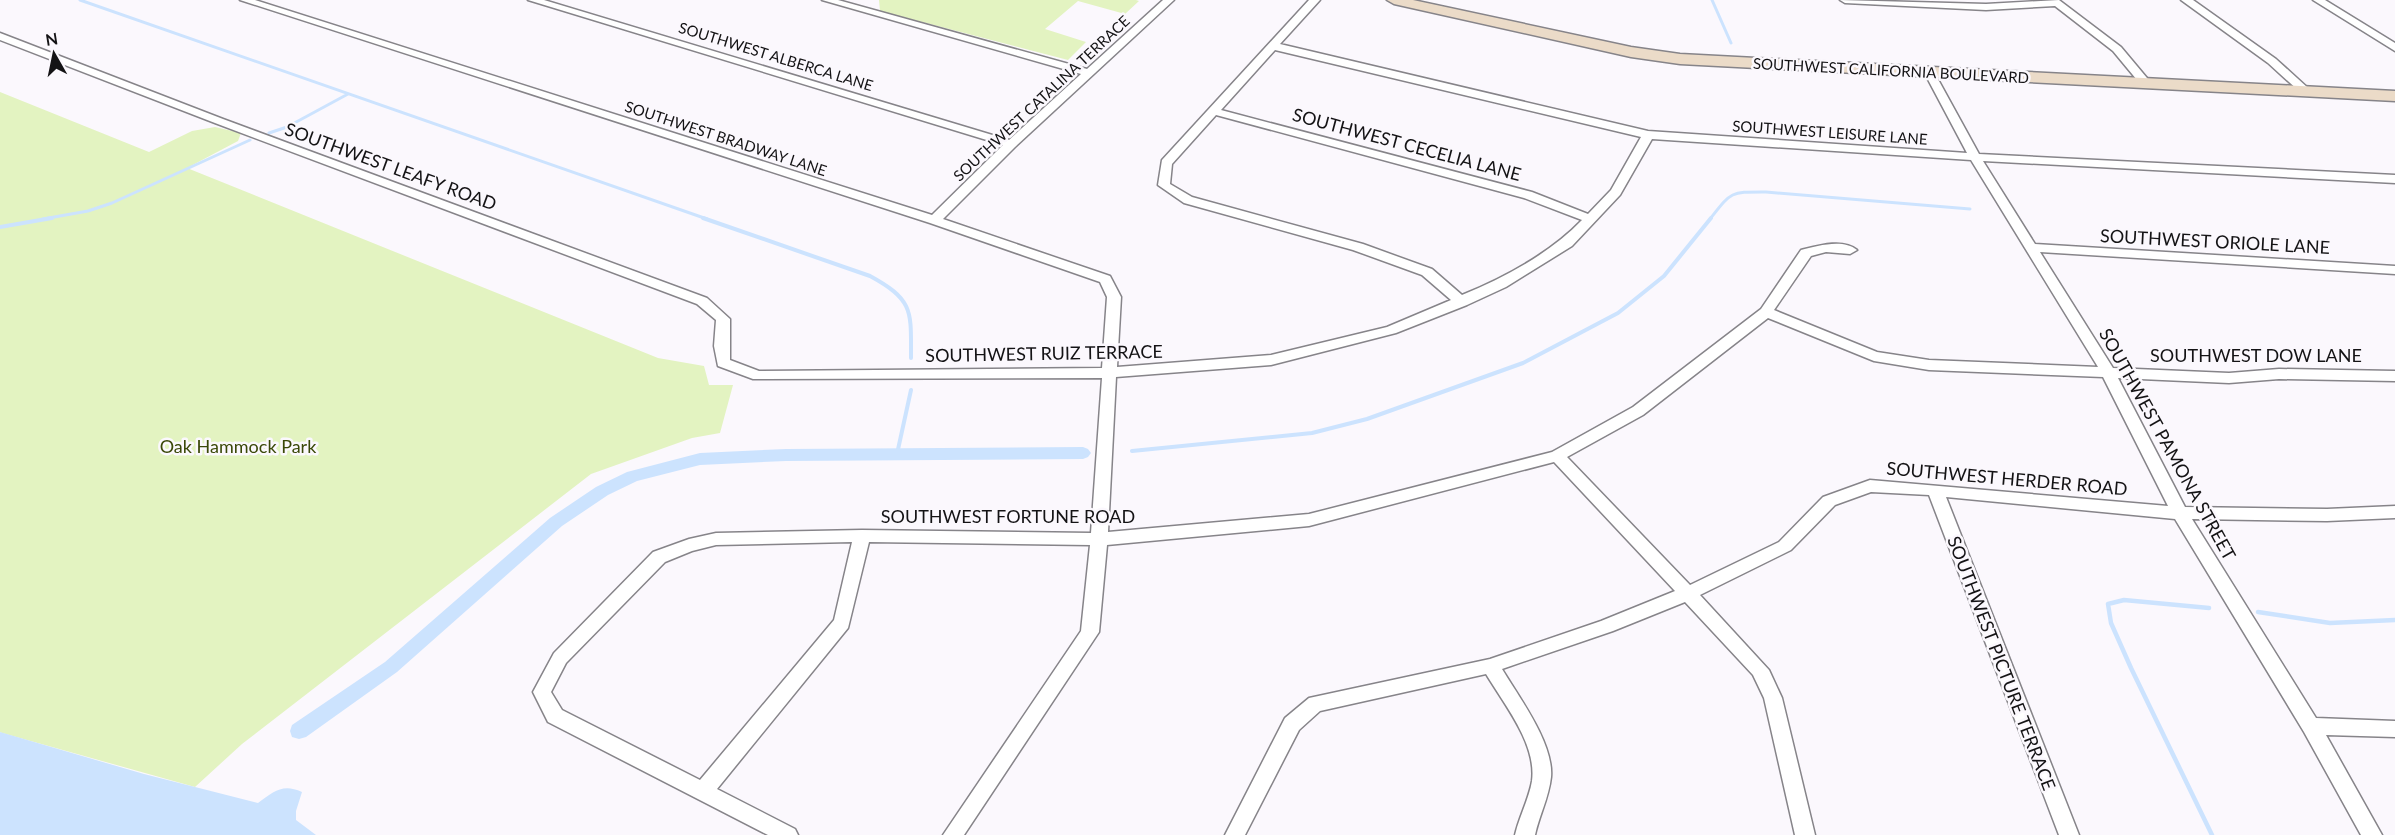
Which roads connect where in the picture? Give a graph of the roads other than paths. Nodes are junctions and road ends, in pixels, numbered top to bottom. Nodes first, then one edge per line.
1 (245, 0) edge
2 (532, 0) edge
3 (827, 0) edge
4 (869, 0) edge
5 (1168, 0) edge
6 (1315, 0) edge
7 (1394, 0) edge
8 (1845, 0) edge
9 (2186, 0) edge
10 (2318, 0) edge
11 (264, 2) edge
12 (1907, 2) edge
13 (2055, 2) edge
14 (858, 8) junction
15 (0, 36) edge
16 (1273, 46) junction
17 (2395, 48) edge
18 (1089, 72) junction
19 (1929, 72) junction
20 (2146, 84) junction
21 (2304, 90) junction
22 (2395, 96) edge
23 (1212, 111) junction
24 (1648, 135) junction
25 (1011, 144) junction
26 (1975, 157) junction
27 (2395, 179) edge
28 (934, 219) junction
29 (1590, 219) junction
30 (2032, 249) junction
31 (1850, 250) dead end
32 (2395, 270) edge
33 (1462, 302) junction
34 (1766, 312) junction
35 (723, 363) joint
36 (1108, 373) junction
37 (2109, 374) junction
38 (2395, 376) edge
39 (1557, 456) junction
40 (1935, 490) junction
41 (2395, 512) edge
42 (2180, 513) junction
43 (862, 536) junction
44 (1099, 539) junction
45 (1686, 594) junction
46 (1490, 666) junction
47 (2311, 726) junction
48 (2395, 729) edge
49 (702, 792) junction
50 (788, 835) edge
51 (953, 835) edge
52 (1235, 835) edge
53 (1525, 835) edge
54 (1805, 835) edge
55 (2069, 835) edge
56 (2372, 835) edge

1 - 11 street, SOUTHWEST BRADWAY LANE
2 - 25 street, SOUTHWEST ALBERCA LANE
3 - 14 street
4 - 14 street
5 - 18 street, SOUTHWEST CATALINA TERRACE
6 - 16 street
7 - 19 street, SOUTHWEST CALIFORNIA BOULEVARD
8 - 12 street
9 - 21 street
10 - 17 street
11 - 28 street, SOUTHWEST BRADWAY LANE
12 - 13 street
13 - 20 street
14 - 18 street
15 - 35 street, SOUTHWEST LEAFY ROAD
16 - 23 street
16 - 24 street, SOUTHWEST LEISURE LANE
18 - 25 street, SOUTHWEST CATALINA TERRACE
19 - 20 street, SOUTHWEST CALIFORNIA BOULEVARD
19 - 26 street, SOUTHWEST PAMONA STREET
20 - 21 street, SOUTHWEST CALIFORNIA BOULEVARD
21 - 22 street, SOUTHWEST CALIFORNIA BOULEVARD
23 - 29 street, SOUTHWEST CECELIA LANE
23 - 33 street
24 - 26 street, SOUTHWEST LEISURE LANE
24 - 29 street, SOUTHWEST RUIZ TERRACE
25 - 28 street, SOUTHWEST CATALINA TERRACE
26 - 27 street, SOUTHWEST LEISURE LANE
26 - 30 street, SOUTHWEST PAMONA STREET
28 - 36 street, SOUTHWEST BRADWAY LANE
29 - 33 street, SOUTHWEST RUIZ TERRACE
30 - 32 street, SOUTHWEST ORIOLE LANE
30 - 37 street, SOUTHWEST PAMONA STREET
31 - 34 street, SOUTHWEST FORTUNE ROAD
33 - 36 street, SOUTHWEST RUIZ TERRACE
34 - 37 street, SOUTHWEST DOW LANE
34 - 39 street, SOUTHWEST FORTUNE ROAD
35 - 36 street, SOUTHWEST RUIZ TERRACE
36 - 44 street, SOUTHWEST BRADWAY LANE
37 - 38 street, SOUTHWEST DOW LANE
37 - 42 street, SOUTHWEST PAMONA STREET
39 - 44 street, SOUTHWEST FORTUNE ROAD
39 - 45 street
40 - 42 street, SOUTHWEST HERDER ROAD
40 - 45 street, SOUTHWEST HERDER ROAD
40 - 55 street, SOUTHWEST PICTURE TERRACE
41 - 42 street, SOUTHWEST HERDER ROAD
42 - 47 street, SOUTHWEST PAMONA STREET
43 - 44 street, SOUTHWEST FORTUNE ROAD
43 - 49 street
43 - 49 street, SOUTHWEST FORTUNE ROAD
44 - 51 street, SOUTHWEST BRADWAY LANE
45 - 46 street, SOUTHWEST HERDER ROAD
45 - 54 street
46 - 52 street, SOUTHWEST HERDER ROAD
46 - 53 street
47 - 48 street
47 - 56 street, SOUTHWEST PAMONA STREET
49 - 50 street

